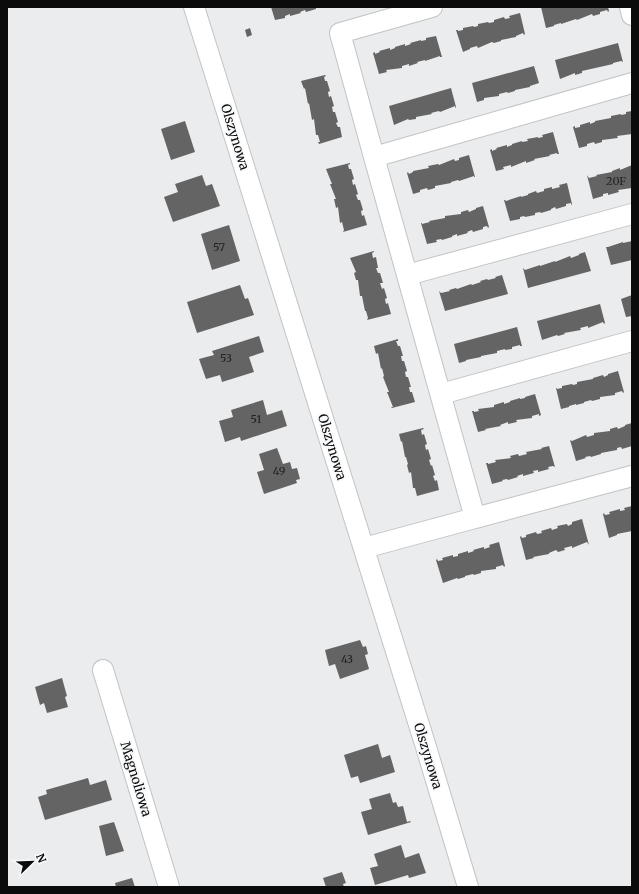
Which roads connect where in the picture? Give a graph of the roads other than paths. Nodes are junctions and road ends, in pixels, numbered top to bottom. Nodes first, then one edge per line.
1 (194, 7) edge
2 (432, 7) edge
3 (630, 7) edge
4 (632, 15) edge
5 (632, 83) edge
6 (374, 157) junction
7 (632, 214) edge
8 (406, 275) junction
9 (632, 341) edge
10 (441, 394) junction
11 (632, 476) edge
12 (475, 518) junction
13 (364, 548) junction
14 (103, 670) dead end
15 (169, 887) edge
16 (468, 887) edge

1 - 13 street, Olszynowa
2 - 6 street
3 - 4 street
5 - 6 street
6 - 8 street
7 - 8 street
8 - 10 street
9 - 10 street
10 - 12 street
11 - 12 street
12 - 13 street
13 - 16 street, Olszynowa
14 - 15 street, Magnoliowa

